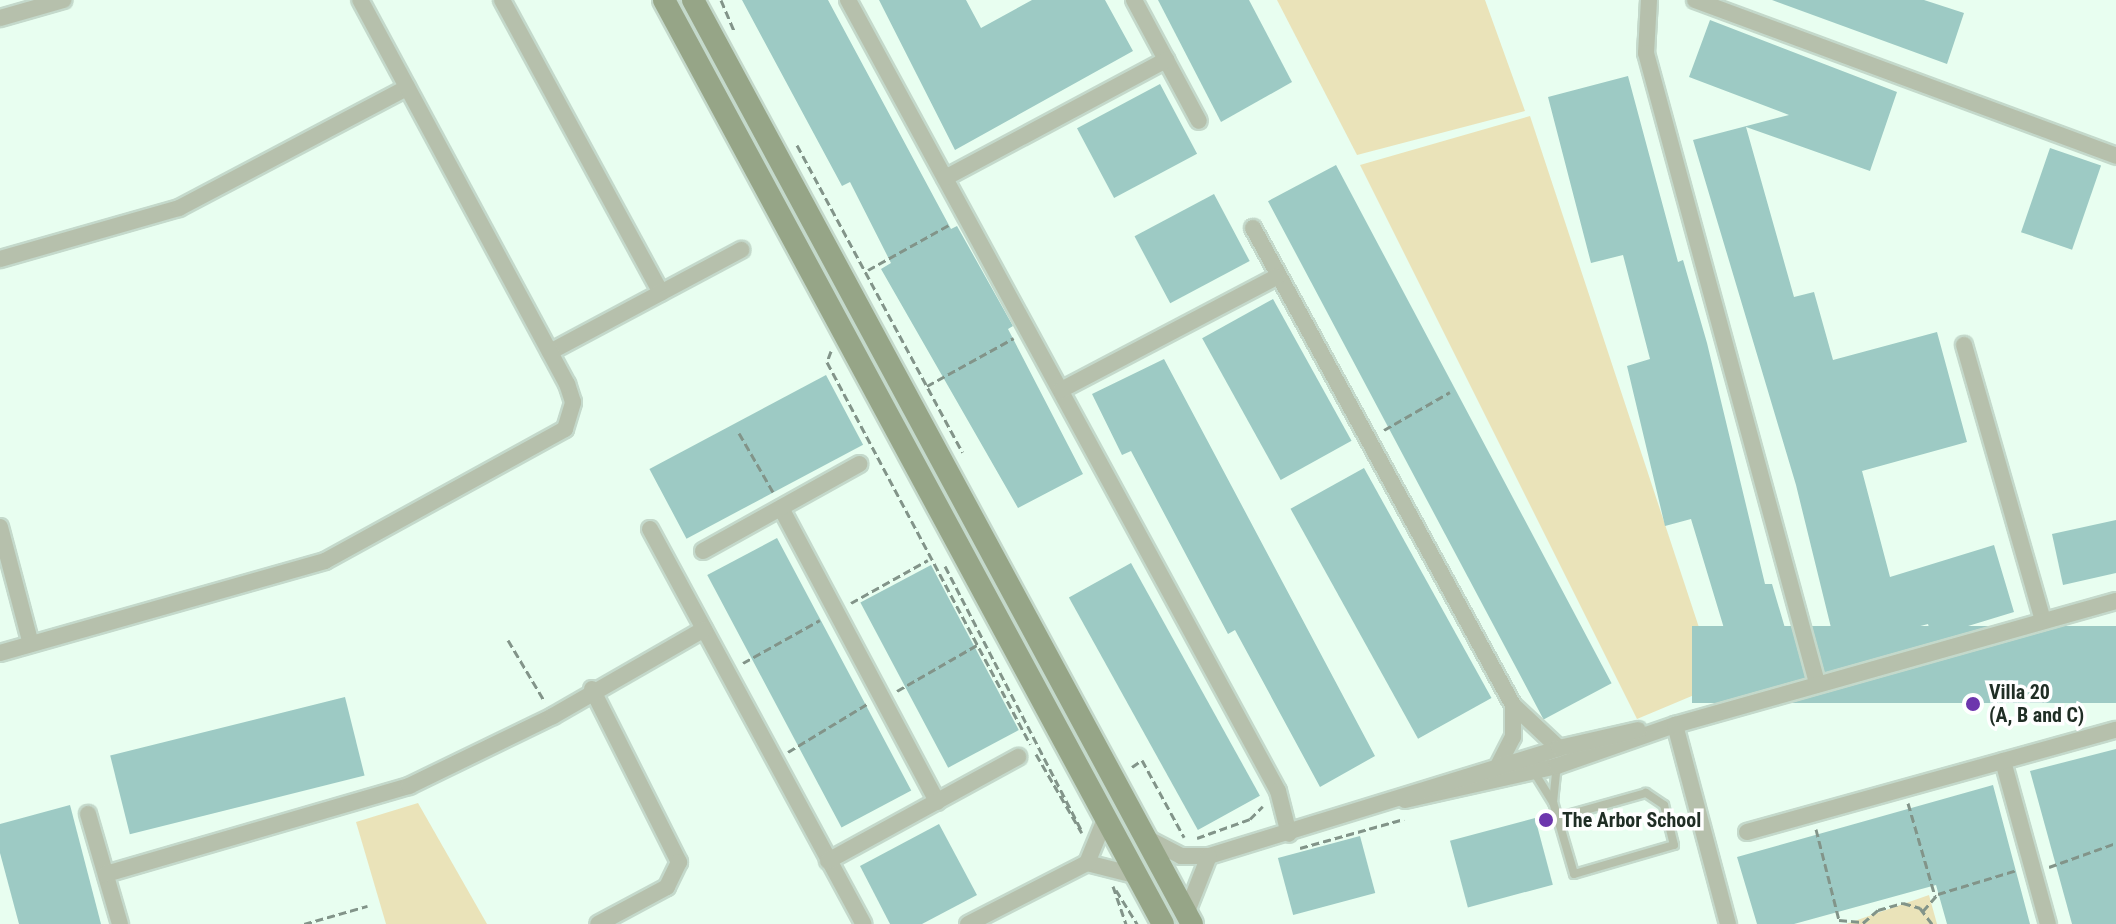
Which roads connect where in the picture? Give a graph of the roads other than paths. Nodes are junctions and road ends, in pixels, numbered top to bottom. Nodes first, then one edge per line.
1 (63, 0) edge
2 (360, 0) edge
3 (502, 0) edge
4 (664, 0) edge
5 (693, 0) edge
6 (848, 0) edge
7 (1134, 0) edge
8 (1649, 0) edge
9 (1695, 0) edge
10 (0, 18) edge
11 (1166, 60) junction
12 (407, 88) junction
13 (1199, 121) dead end
14 (2116, 156) edge
15 (945, 178) junction
16 (1253, 228) dead end
17 (741, 250) dead end
18 (0, 259) edge
19 (1276, 277) junction
20 (661, 293) junction
21 (1964, 345) dead end
22 (550, 352) junction
23 (1061, 390) junction
24 (859, 464) dead end
25 (781, 508) junction
26 (0, 527) edge
27 (650, 529) dead end
28 (703, 551) dead end
29 (2116, 601) edge
30 (2043, 621) junction
31 (704, 629) junction
32 (31, 644) junction
33 (0, 653) edge
34 (1817, 683) junction
35 (592, 689) junction
36 (1513, 705) junction
37 (1675, 725) junction
38 (2116, 730) edge
39 (1559, 748) junction
40 (1018, 757) dead end
41 (2003, 761) junction
42 (1498, 766) junction
43 (1557, 766) junction
44 (1534, 772) junction
45 (1405, 800) junction
46 (937, 802) junction
47 (1553, 802) junction
48 (88, 814) dead end
49 (1106, 817) junction
50 (1557, 818) junction
51 (1747, 832) dead end
52 (1148, 839) junction
53 (1292, 842) junction
54 (1209, 856) junction
55 (828, 861) junction
56 (1087, 863) junction
57 (106, 874) junction
58 (1138, 876) junction
59 (1189, 919) edge
60 (120, 924) edge
61 (598, 924) edge
62 (864, 924) edge
63 (968, 924) edge
64 (1163, 924) edge
65 (1728, 924) edge
66 (2048, 924) edge

1 - 10 street
2 - 12 street
3 - 20 street
4 - 49 street
5 - 52 street
6 - 15 street
7 - 11 street
8 - 34 street
9 - 14 street
11 - 13 street
11 - 15 street
12 - 18 street
12 - 22 street
15 - 23 street
16 - 19 street
17 - 20 street
19 - 23 street
19 - 36 street
20 - 22 street
21 - 30 street
22 - 32 street
23 - 53 street
24 - 25 street
25 - 28 street
25 - 46 street
26 - 32 street
27 - 31 street
29 - 30 street
30 - 34 street
31 - 35 street
31 - 55 street
32 - 33 street
34 - 37 street
35 - 57 street
35 - 61 street
36 - 39 street
36 - 42 street
37 - 39 street
37 - 43 street
37 - 65 street
38 - 41 street
39 - 42 street
40 - 46 street
41 - 51 street
41 - 66 street
42 - 45 street
43 - 44 street
43 - 47 lane
44 - 45 street
44 - 47 lane
45 - 53 street
46 - 55 street
47 - 50 lane
48 - 57 street
49 - 56 street
49 - 58 street
50 - 50 lane
52 - 54 street
52 - 59 street
53 - 54 street
54 - 59 street
55 - 62 street
56 - 58 street
56 - 63 street
57 - 60 street
58 - 64 street

